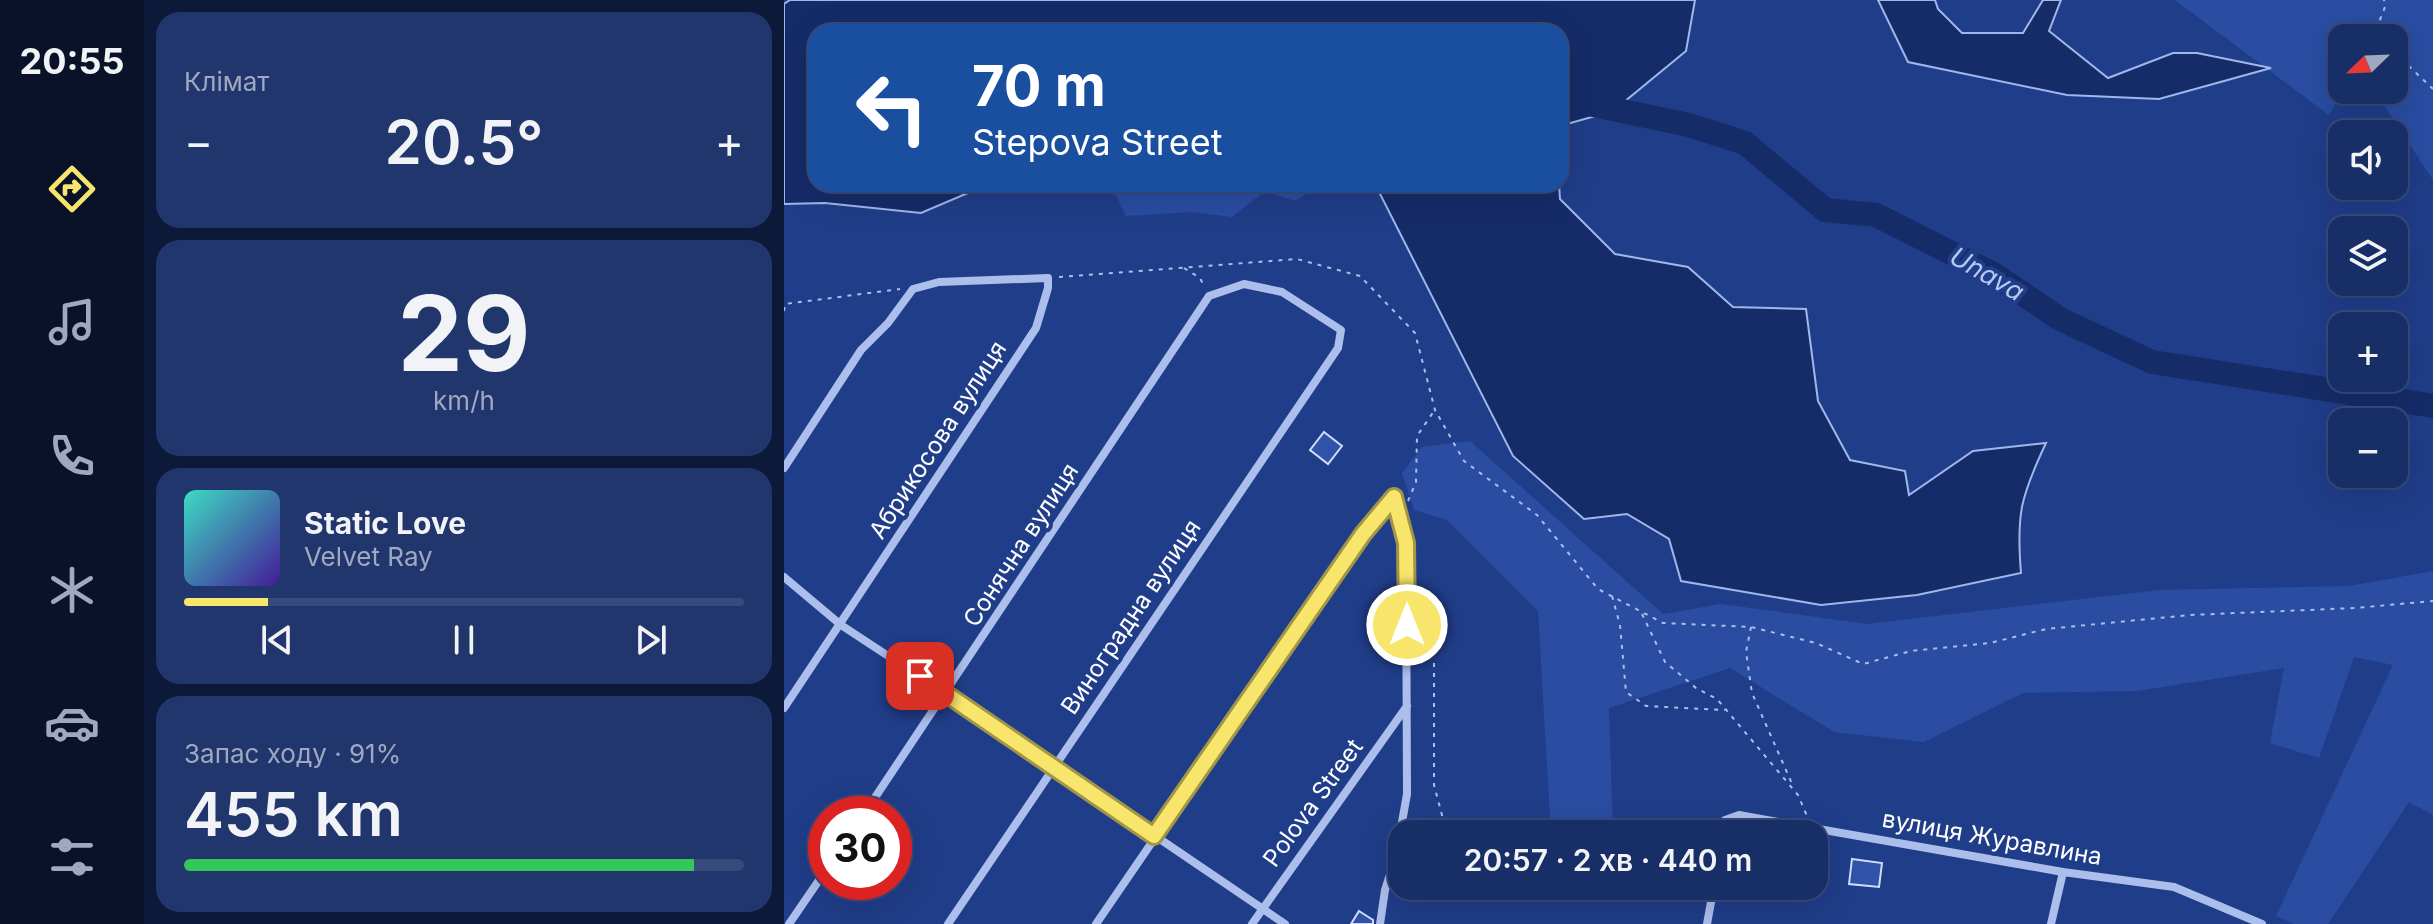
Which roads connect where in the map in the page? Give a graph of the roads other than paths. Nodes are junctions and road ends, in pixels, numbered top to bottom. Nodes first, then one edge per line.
1 (1341, 330) joint
2 (784, 468) edge
3 (784, 577) edge
4 (841, 625) junction
5 (946, 694) junction
6 (1407, 706) junction
7 (784, 708) edge
8 (1053, 767) junction
9 (876, 796) edge
10 (1725, 820) edge
11 (1767, 820) edge
12 (1828, 831) edge
13 (1154, 836) junction
14 (2063, 872) junction
15 (808, 896) edge
16 (1711, 900) edge
17 (1261, 910) junction
18 (789, 924) edge
19 (948, 924) edge
20 (1096, 924) edge
21 (1252, 924) edge
22 (1285, 924) edge
23 (1380, 924) edge
24 (1707, 924) edge
25 (2051, 924) edge
26 (2262, 924) edge

1 - 5 street, Сонячна вулиця
1 - 8 street, Виноградна вулиця
2 - 4 street, Абрикосова вулиця
3 - 4 street
4 - 5 street
4 - 7 street, Абрикосова вулиця
5 - 8 street
5 - 9 street, Сонячна вулиця
6 - 13 street
6 - 17 street, Polova Street
6 - 23 street
8 - 13 street
8 - 19 street, Виноградна вулиця
10 - 11 street, вулиця Журавлина
12 - 14 street, вулиця Журавлина
13 - 17 street
13 - 20 street
14 - 25 street
14 - 26 street, вулиця Журавлина
15 - 18 street
16 - 24 street
17 - 21 street, Polova Street
17 - 22 street

